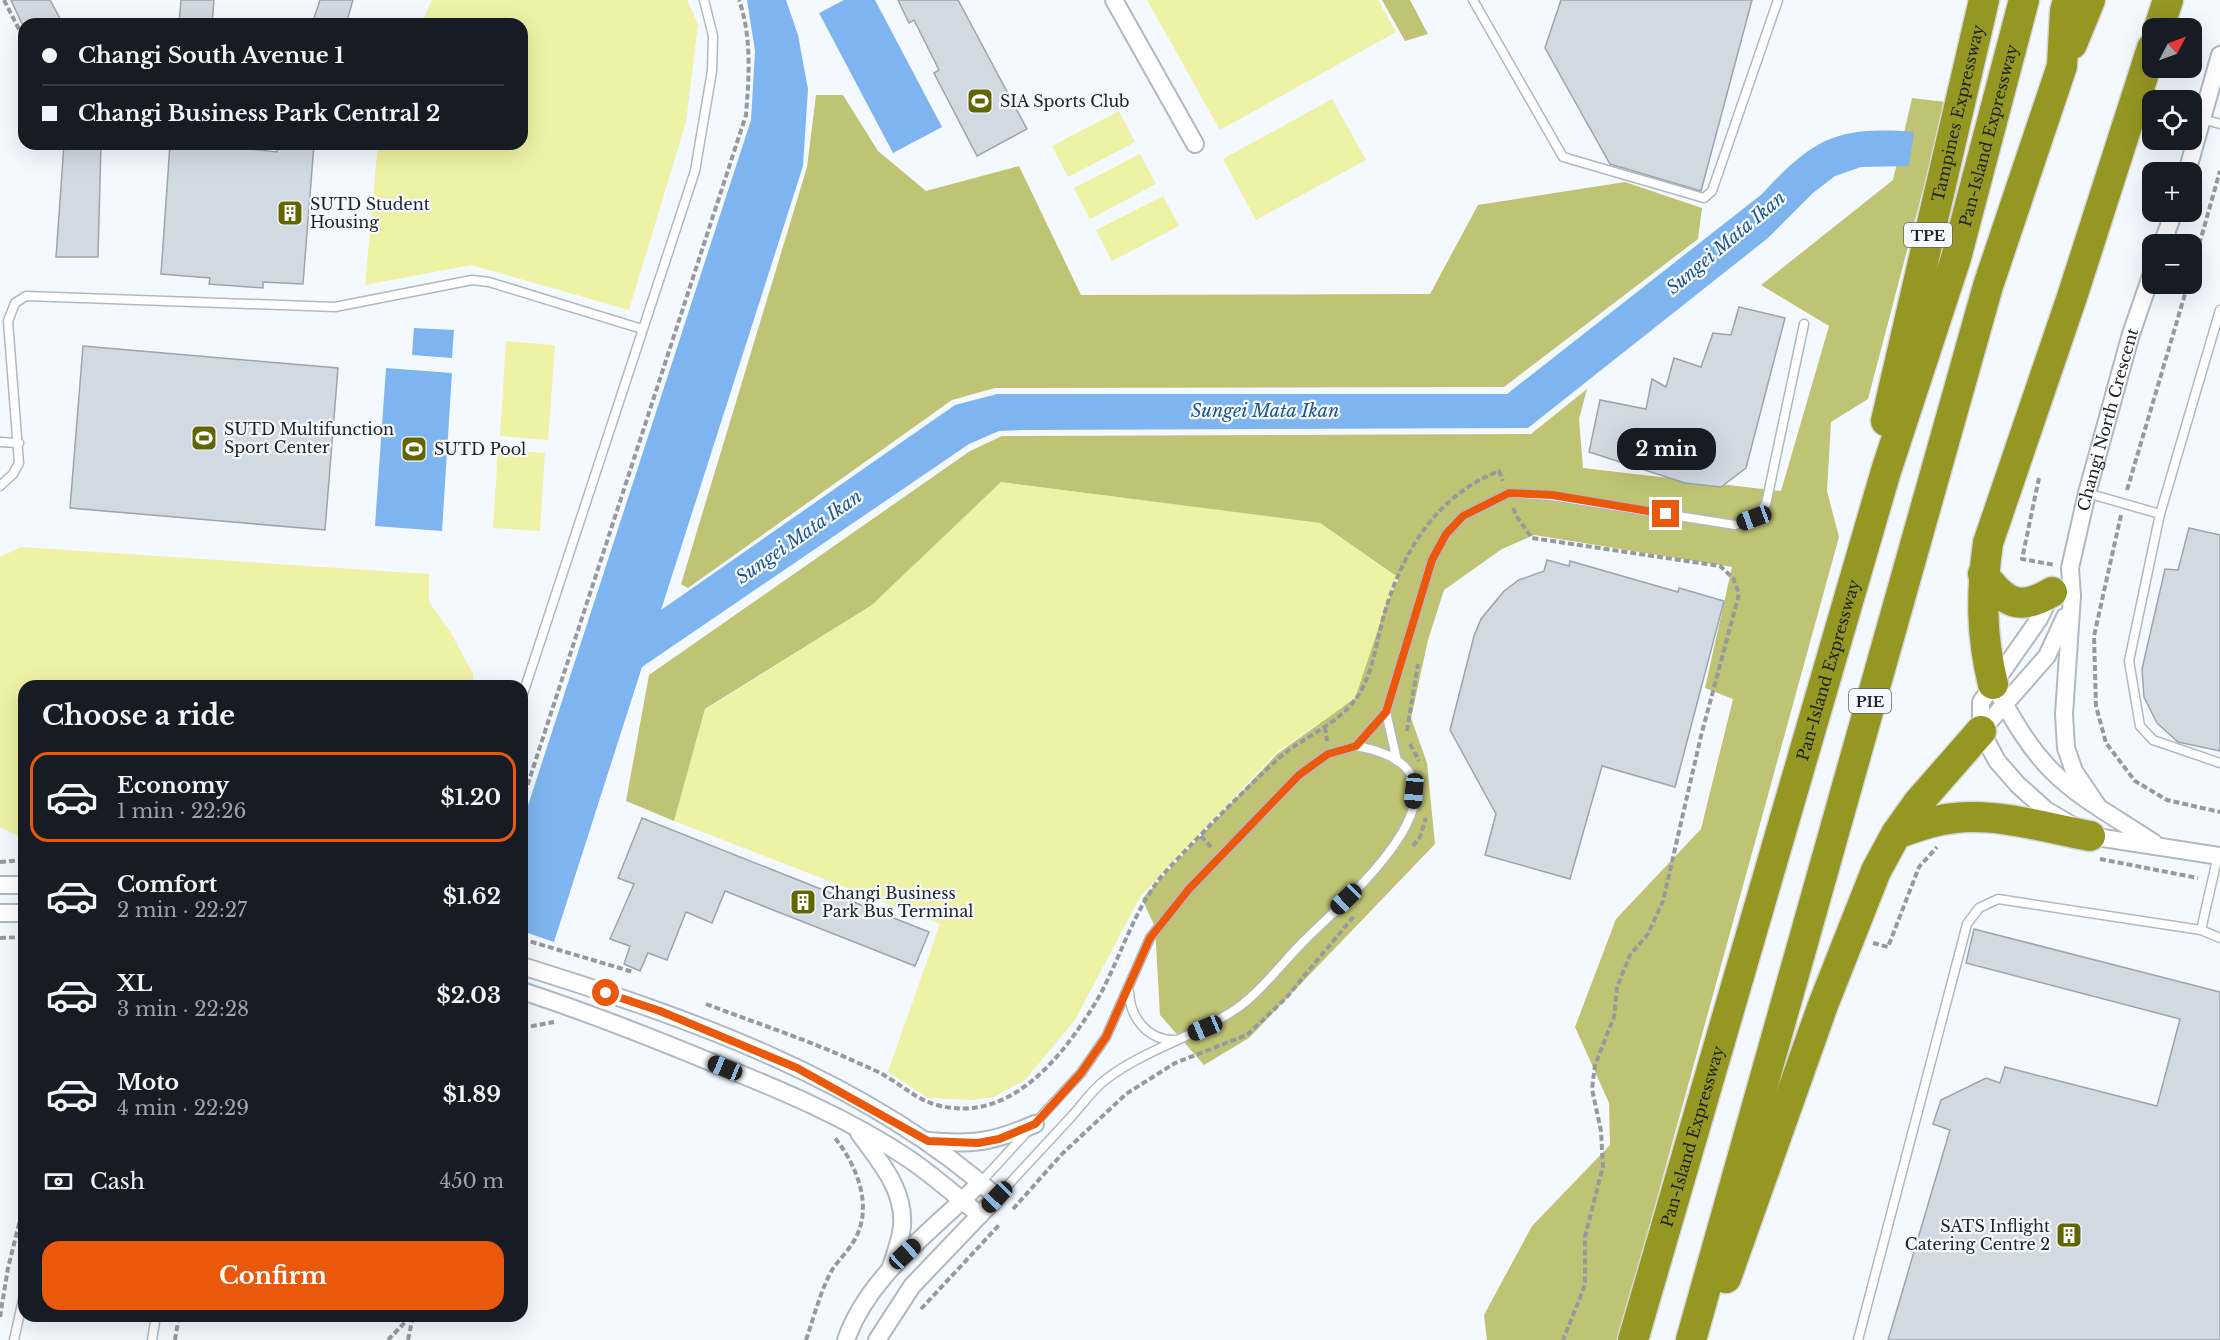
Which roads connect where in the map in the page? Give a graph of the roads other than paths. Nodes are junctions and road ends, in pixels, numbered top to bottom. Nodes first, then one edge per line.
1 (704, 0) edge
2 (1114, 0) edge
3 (1473, 0) edge
4 (1778, 0) edge
5 (1984, 0) edge
6 (2024, 0) edge
7 (2068, 0) edge
8 (2090, 0) edge
9 (2168, 0) edge
10 (2162, 18) edge
11 (2220, 55) edge
12 (2062, 66) junction
13 (2142, 78) edge
14 (2202, 119) joint
15 (2220, 124) edge
16 (1196, 144) dead end
17 (2145, 294) edge
18 (2220, 310) edge
19 (0, 315) edge
20 (8, 321) junction
21 (1804, 324) dead end
22 (642, 329) junction
23 (0, 442) edge
24 (19, 443) junction
25 (1886, 471) junction
26 (0, 486) edge
27 (2086, 493) junction
28 (2160, 514) junction
29 (1983, 574) junction
30 (2062, 594) junction
31 (528, 680) edge
32 (1999, 695) junction
33 (1386, 712) junction
34 (1981, 731) junction
35 (1356, 746) junction
36 (1397, 761) junction
37 (2220, 763) edge
38 (2097, 805) junction
39 (1896, 834) junction
40 (2157, 845) junction
41 (2093, 847) junction
42 (2219, 856) edge
43 (0, 885) edge
44 (18, 885) edge
45 (0, 913) edge
46 (18, 913) edge
47 (2201, 930) junction
48 (2220, 938) edge
49 (528, 968) edge
50 (1129, 990) junction
51 (528, 993) edge
52 (1178, 1040) junction
53 (1035, 1124) junction
54 (853, 1125) junction
55 (928, 1141) junction
56 (981, 1182) junction
57 (997, 1197) junction
58 (962, 1201) junction
59 (980, 1215) junction
60 (891, 1268) junction
61 (18, 1322) edge
62 (155, 1322) edge
63 (14, 1340) edge
64 (152, 1340) edge
65 (846, 1340) edge
66 (877, 1340) edge
67 (1633, 1340) edge
68 (1691, 1340) edge
69 (1702, 1340) edge
70 (1858, 1340) edge

1 - 22 lane
2 - 16 street
3 - 4 lane
5 - 25 highway, Tampines Expressway / TPE
6 - 25 highway, Pan-Island Expressway
7 - 12 highway, PIE
8 - 12 highway
9 - 10 highway
11 - 14 street
12 - 68 highway, PIE
13 - 29 highway
14 - 15 lane
17 - 27 street, Changi North Crescent
18 - 28 lane
19 - 20 lane
20 - 22 lane
20 - 24 lane
21 - 33 lane
22 - 31 lane
23 - 24 lane
24 - 26 lane
25 - 67 highway, Pan-Island Expressway
27 - 28 lane
27 - 30 street, Changi North Crescent
28 - 37 lane
29 - 30 highway
29 - 32 highway
30 - 32 street, Changi North Crescent
30 - 32 street, Changi North Crescent
30 - 38 street, Changi North Crescent
32 - 34 street, Changi North Crescent
32 - 34 street, Changi North Crescent
32 - 38 street, Changi North Crescent
33 - 35 lane
33 - 36 lane
34 - 39 highway
34 - 41 street, Changi North Crescent
35 - 36 lane
35 - 50 lane
36 - 52 lane
38 - 40 street, Changi North Crescent
39 - 41 highway
39 - 69 highway
40 - 41 street, Changi North Crescent
40 - 42 street, Changi North Crescent
42 - 47 lane
43 - 44 street
45 - 46 street
47 - 48 lane
47 - 70 lane
49 - 55 street
50 - 52 lane
50 - 53 lane
51 - 54 street
52 - 57 lane
53 - 55 street
53 - 56 lane
54 - 58 street
54 - 60 street
55 - 56 street
56 - 57 street
56 - 58 street
57 - 59 street
58 - 59 street
58 - 60 street
59 - 66 street
60 - 65 street
61 - 63 lane
62 - 64 lane

